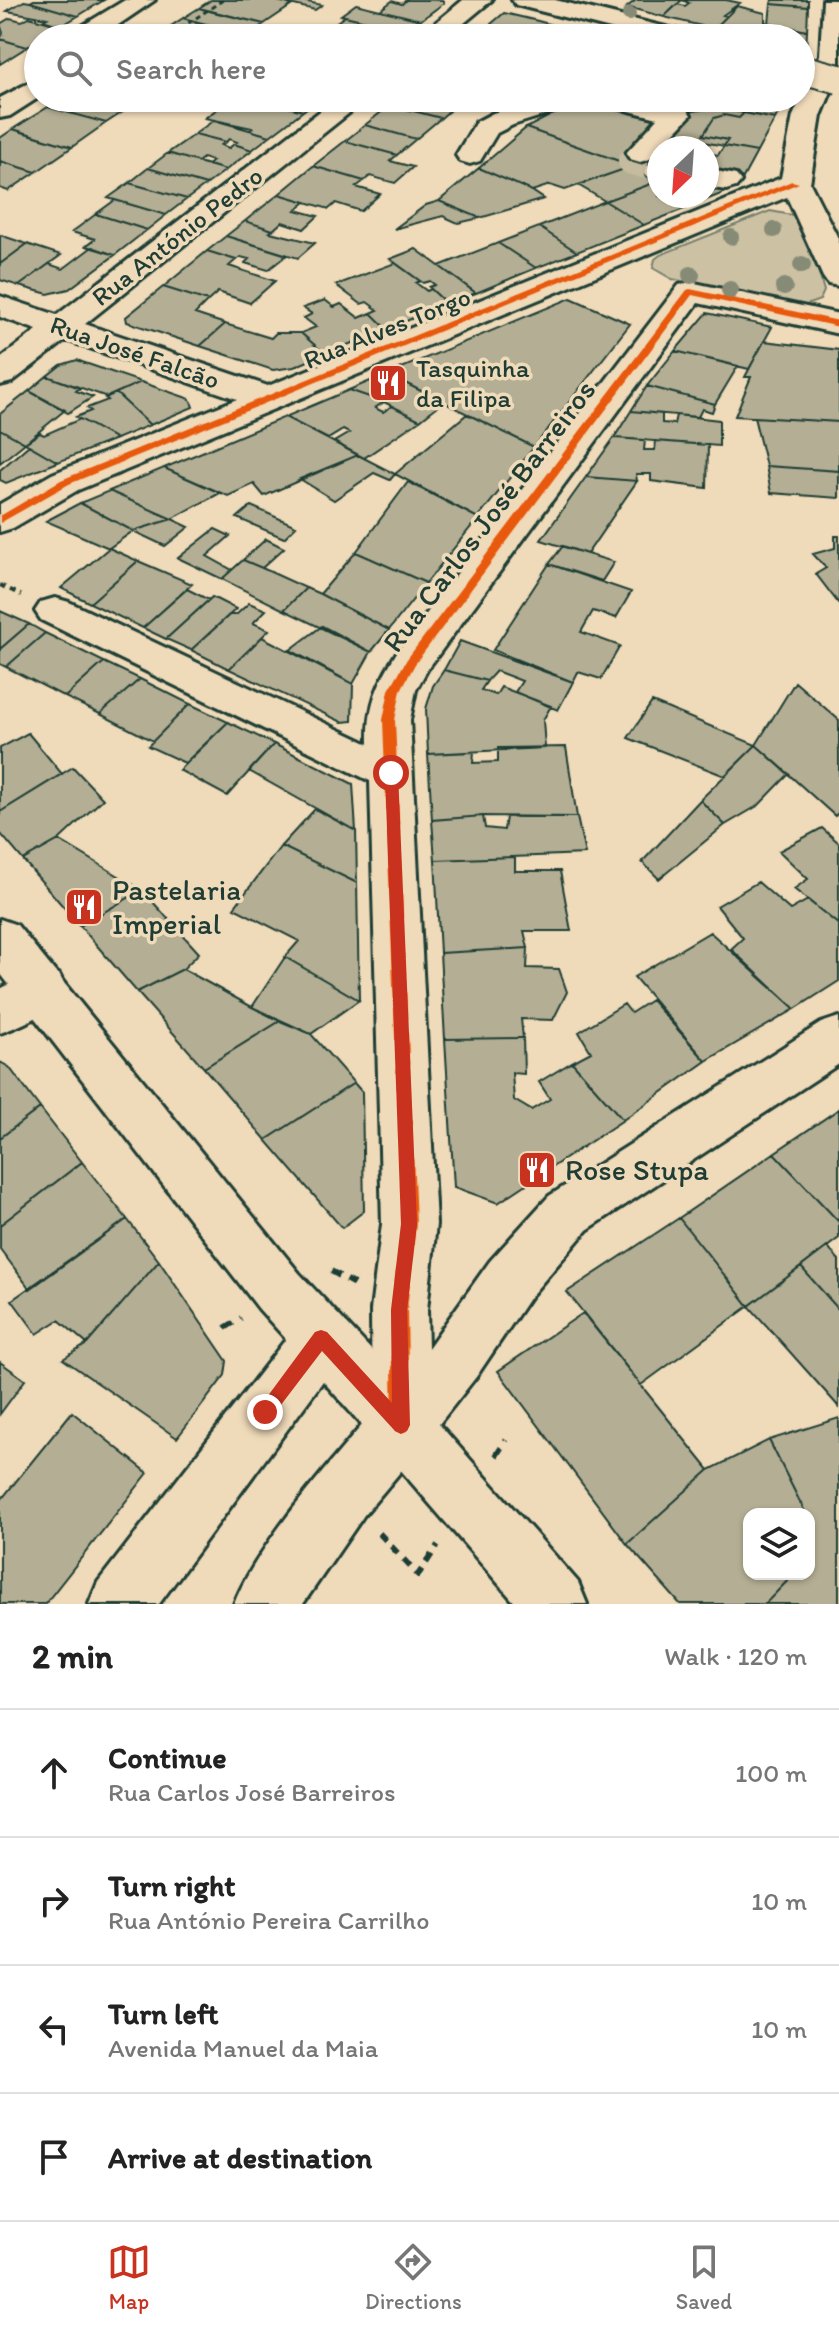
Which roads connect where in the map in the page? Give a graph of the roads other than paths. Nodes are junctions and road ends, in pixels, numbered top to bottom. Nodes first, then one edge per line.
1 (142, 0) edge
2 (172, 0) edge
3 (479, 0) edge
4 (525, 0) edge
5 (836, 0) edge
6 (103, 24) edge
7 (135, 24) edge
8 (448, 24) edge
9 (621, 24) edge
10 (815, 73) edge
11 (24, 74) edge
12 (839, 79) edge
13 (0, 89) edge
14 (24, 95) edge
15 (826, 103) edge
16 (0, 110) edge
17 (336, 112) edge
18 (525, 112) edge
19 (665, 112) edge
20 (664, 136) tunnel mouth
21 (470, 155) dead end
22 (795, 183) junction
23 (839, 277) edge
24 (0, 306) edge
25 (839, 324) edge
26 (61, 327) junction
27 (0, 375) edge
28 (271, 399) junction
29 (0, 520) edge
30 (55, 611) dead end
31 (391, 773) junction
32 (0, 938) edge
33 (21, 1001) edge
34 (839, 1038) edge
35 (321, 1338) junction
36 (401, 1425) junction
37 (120, 1604) edge
38 (265, 1604) edge
39 (556, 1604) edge

1 - 6 street
2 - 7 street
3 - 8 street
4 - 9 street
5 - 15 street
10 - 12 street, bridge
11 - 13 street
14 - 16 street
15 - 22 street
17 - 26 street, Rua António Pedro
18 - 21 street
19 - 20 street
22 - 23 street
22 - 28 street, Rua Alves Torgo
24 - 26 street, Rua José Falcão
25 - 31 street, Rua Carlos José Barreiros
26 - 27 street, Rua António Pedro
26 - 28 street, Rua José Falcão
28 - 29 street, Rua Alves Torgo
30 - 31 street
31 - 36 street, Rua Carlos José Barreiros
32 - 33 street
33 - 35 street
34 - 36 street
35 - 36 street
35 - 37 street
36 - 38 street
36 - 39 street

